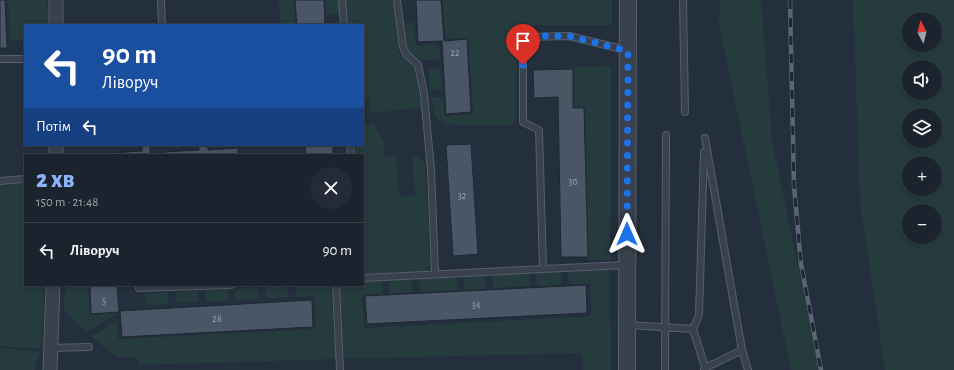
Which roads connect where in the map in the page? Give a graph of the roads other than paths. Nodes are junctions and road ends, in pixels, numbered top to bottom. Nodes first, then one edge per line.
1 (56, 0) edge
2 (161, 0) edge
3 (342, 0) edge
4 (397, 0) edge
5 (628, 0) edge
6 (683, 0) edge
7 (56, 24) edge
8 (162, 24) edge
9 (344, 24) edge
10 (628, 51) junction
11 (0, 59) edge
12 (24, 59) edge
13 (686, 112) dead end
14 (666, 135) dead end
15 (24, 179) edge
16 (0, 181) edge
17 (627, 265) junction
18 (543, 269) junction
19 (434, 274) junction
20 (364, 278) edge
21 (53, 286) edge
22 (200, 286) edge
23 (336, 286) edge
24 (138, 288) dead end
25 (627, 325) junction
26 (664, 326) junction
27 (693, 329) junction
28 (89, 347) dead end
29 (50, 348) junction
30 (742, 350) junction
31 (705, 369) edge
32 (50, 370) edge
33 (340, 370) edge
34 (627, 370) edge
35 (665, 370) edge
36 (748, 370) edge

1 - 7 street
2 - 8 lane
3 - 9 lane
4 - 19 lane
5 - 10 street
6 - 13 lane
10 - 17 street
10 - 18 lane
11 - 12 lane
14 - 26 lane
15 - 16 lane
17 - 18 lane
17 - 25 street
18 - 19 lane
19 - 20 lane
21 - 29 street
22 - 24 lane
23 - 33 lane
25 - 26 lane
25 - 34 street
26 - 27 lane
26 - 35 lane
27 - 30 lane
27 - 31 lane
28 - 29 lane
29 - 32 street
30 - 31 lane
30 - 36 lane

